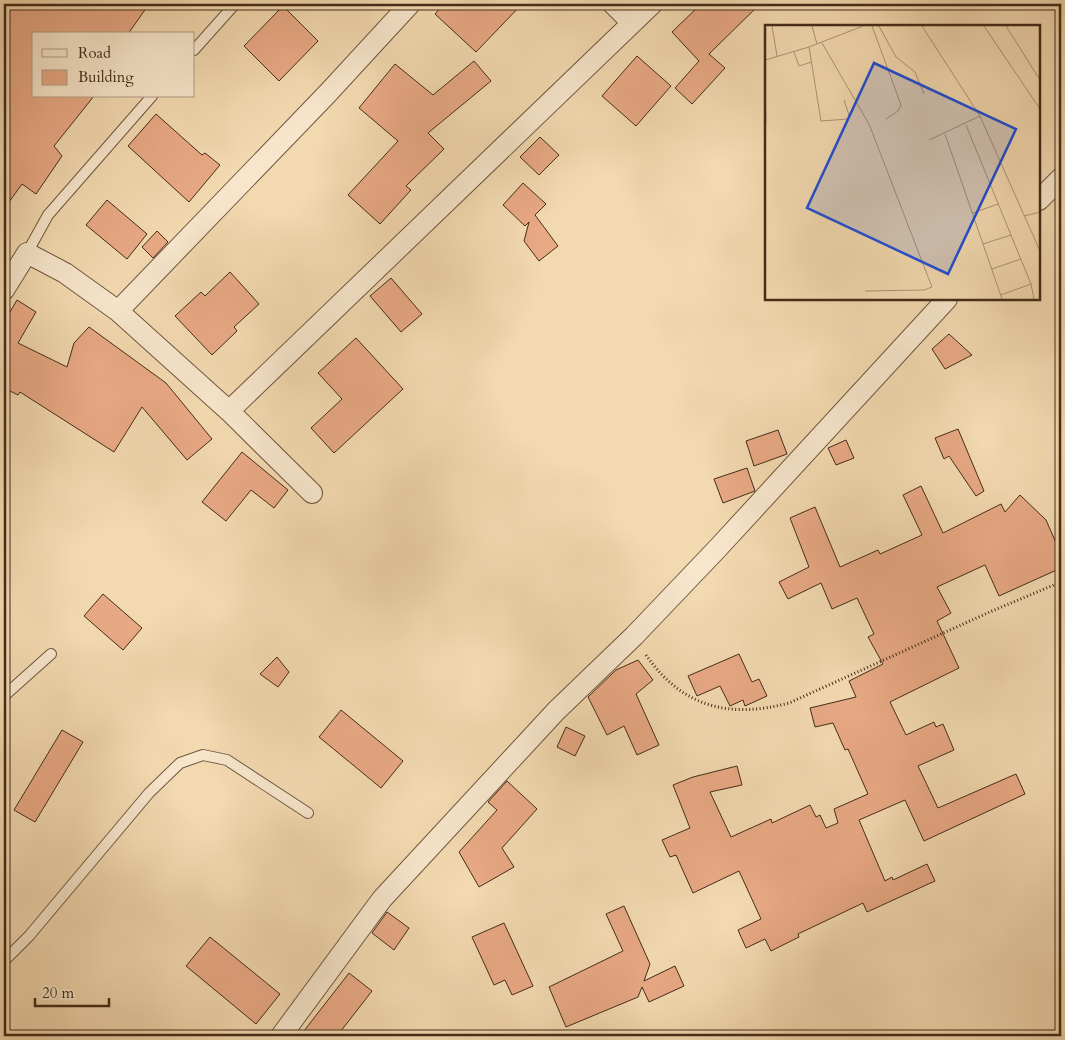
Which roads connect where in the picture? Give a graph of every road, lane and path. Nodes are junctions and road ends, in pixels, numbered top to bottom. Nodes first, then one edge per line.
1 (235, 4) edge
2 (410, 4) edge
3 (613, 4) edge
4 (652, 4) edge
5 (632, 23) junction
6 (195, 49) edge
7 (150, 98) edge
8 (1061, 178) edge
9 (1040, 199) edge
10 (27, 253) junction
11 (4, 290) edge
12 (947, 300) edge
13 (118, 311) junction
14 (229, 411) junction
15 (312, 493) dead end
16 (1061, 582) edge
17 (634, 636) junction
18 (51, 654) dead end
19 (4, 696) edge
20 (308, 813) dead end
21 (4, 961) edge
22 (281, 1036) edge

1 - 6 lane
2 - 13 street
3 - 5 street
4 - 5 street
5 - 14 street
7 - 10 lane
8 - 9 street
10 - 11 street
10 - 13 street
12 - 17 street
13 - 14 street
14 - 15 street
16 - 17 path
17 - 22 street
18 - 19 lane
20 - 21 lane

